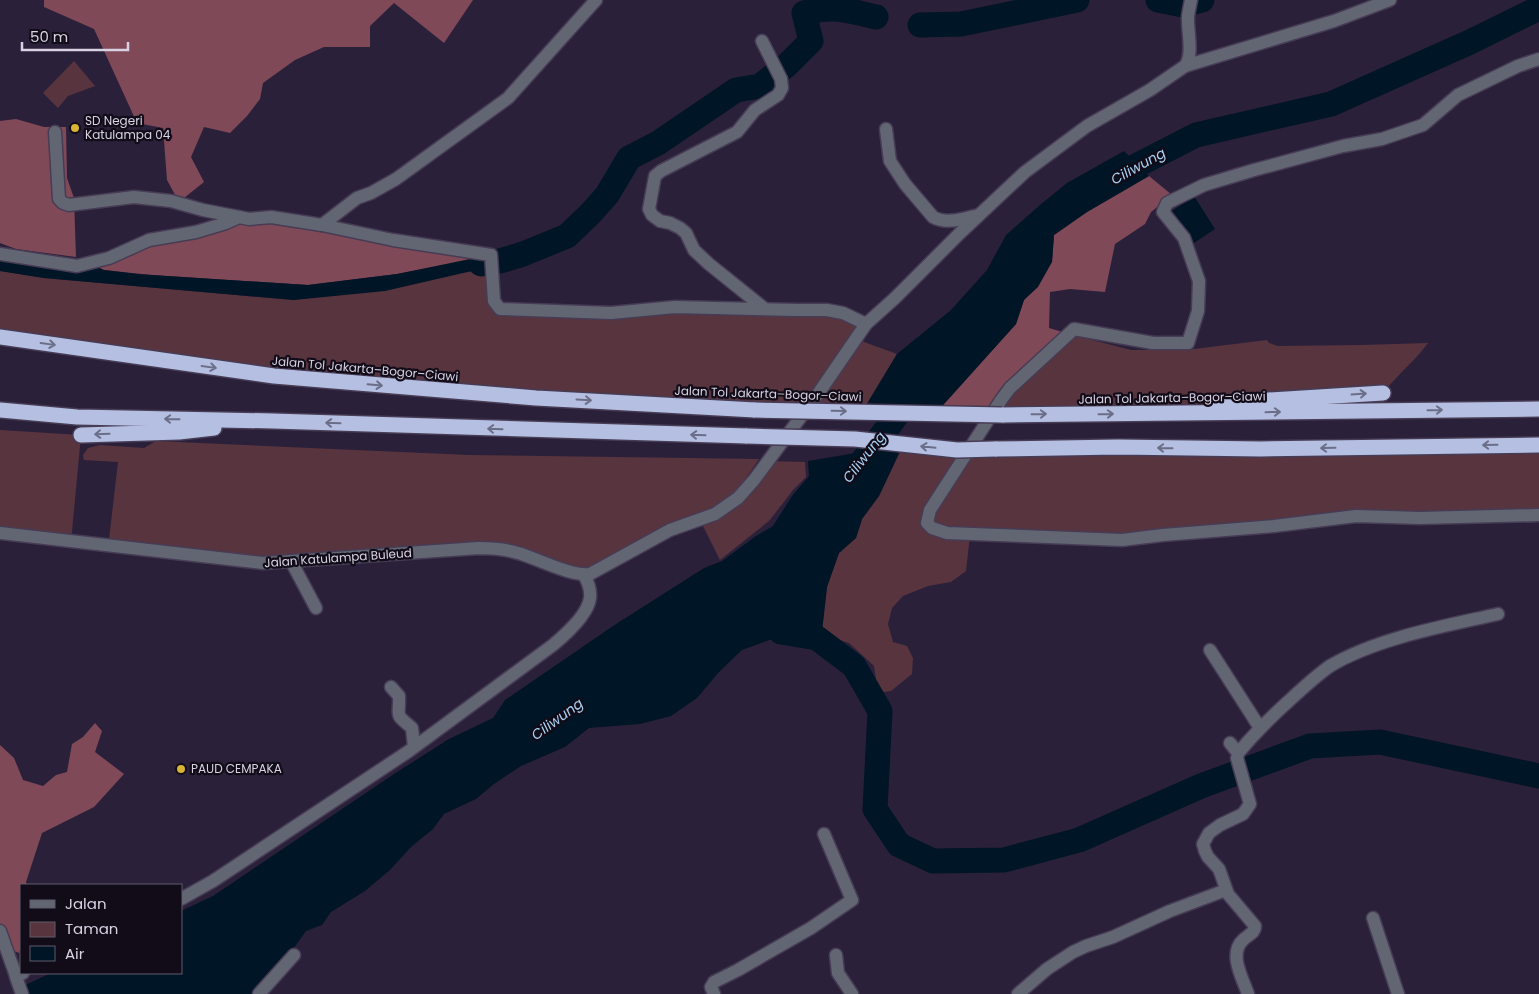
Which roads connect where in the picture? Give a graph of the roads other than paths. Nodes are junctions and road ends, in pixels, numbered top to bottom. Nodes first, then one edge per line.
1 (596, 0) edge
2 (1191, 0) edge
3 (1390, 0) edge
4 (762, 42) dead end
5 (1539, 59) edge
6 (1184, 66) junction
7 (886, 129) dead end
8 (55, 132) dead end
9 (979, 215) junction
10 (240, 218) junction
11 (322, 225) junction
12 (0, 254) edge
13 (765, 309) junction
14 (866, 324) junction
15 (0, 336) edge
16 (1383, 393) dead end
17 (1539, 409) edge
18 (0, 410) edge
19 (1136, 413) junction
20 (273, 421) junction
21 (81, 435) dead end
22 (1539, 445) edge
23 (1539, 515) edge
24 (0, 534) edge
25 (292, 561) junction
26 (584, 575) junction
27 (316, 608) dead end
28 (1498, 614) dead end
29 (1210, 650) dead end
30 (390, 687) dead end
31 (1260, 728) junction
32 (414, 747) junction
33 (824, 834) dead end
34 (1226, 890) junction
35 (182, 898) edge
36 (1373, 918) dead end
37 (0, 931) edge
38 (294, 954) dead end
39 (836, 955) dead end
40 (20, 982) edge
41 (260, 994) edge
42 (714, 994) edge
43 (852, 994) edge
44 (1018, 994) edge
45 (1248, 994) edge
46 (1398, 994) edge

1 - 11 street
2 - 6 street
3 - 6 street
4 - 13 street
5 - 23 street
6 - 9 street
7 - 9 street
8 - 10 street
9 - 14 street
10 - 11 street
10 - 12 street
11 - 13 street
13 - 14 street
14 - 26 street
15 -> 19 highway, Jalan Tol Jakarta–Bogor–Ciawi, bridge
19 -> 16 highway
19 -> 17 highway, Jalan Tol Jakarta–Bogor–Ciawi
20 -> 18 highway
20 -> 21 highway
22 -> 20 highway, bridge
24 - 25 street, Jalan Katulampa Buleud
25 - 26 street, Jalan Katulampa Buleud
25 - 27 street
26 - 32 street
28 - 31 street
29 - 31 street
30 - 32 street
31 - 34 street
32 - 35 street
33 - 42 street
34 - 44 street
34 - 45 street
36 - 46 street
37 - 40 street
38 - 41 street
39 - 43 street

